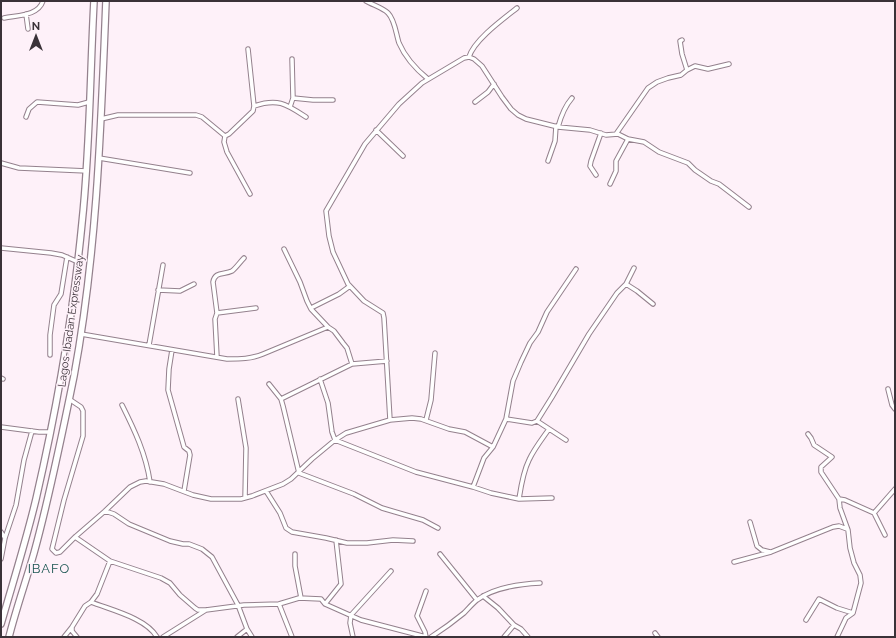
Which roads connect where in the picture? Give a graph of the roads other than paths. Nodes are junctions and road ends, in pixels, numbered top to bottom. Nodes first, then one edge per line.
1 (43, 1) edge
2 (94, 1) edge
3 (106, 1) edge
4 (366, 1) edge
5 (517, 8) dead end
6 (26, 14) junction
7 (4, 18) dead end
8 (28, 29) dead end
9 (682, 40) dead end
10 (248, 49) dead end
11 (469, 57) junction
12 (292, 59) dead end
13 (729, 64) dead end
14 (687, 70) junction
15 (428, 79) junction
16 (494, 84) junction
17 (292, 98) junction
18 (572, 98) dead end
19 (333, 100) dead end
20 (89, 102) junction
21 (475, 102) dead end
22 (254, 106) junction
23 (290, 107) junction
24 (306, 116) dead end
25 (26, 118) dead end
26 (101, 118) junction
27 (557, 126) junction
28 (376, 130) junction
29 (601, 133) junction
30 (616, 134) junction
31 (225, 136) junction
32 (628, 139) junction
33 (403, 156) dead end
34 (100, 158) junction
35 (548, 161) dead end
36 (1, 163) edge
37 (87, 171) junction
38 (190, 173) dead end
39 (596, 175) dead end
40 (610, 184) dead end
41 (250, 194) dead end
42 (749, 207) dead end
43 (1, 248) edge
44 (284, 249) dead end
45 (67, 257) junction
46 (244, 258) dead end
47 (78, 262) junction
48 (163, 265) dead end
49 (634, 268) dead end
50 (576, 269) dead end
51 (194, 284) dead end
52 (626, 284) junction
53 (350, 286) junction
54 (158, 290) junction
55 (653, 304) dead end
56 (256, 308) dead end
57 (310, 308) junction
58 (217, 313) junction
59 (328, 327) junction
60 (81, 334) junction
61 (149, 345) junction
62 (172, 350) junction
63 (435, 353) dead end
64 (50, 355) dead end
65 (217, 357) junction
66 (387, 361) junction
67 (352, 364) junction
68 (320, 379) junction
69 (269, 384) dead end
70 (888, 389) dead end
71 (69, 399) junction
72 (238, 399) dead end
73 (281, 399) junction
74 (122, 405) dead end
75 (895, 409) edge
76 (506, 419) junction
77 (390, 420) junction
78 (426, 420) junction
79 (537, 421) junction
80 (1, 427) edge
81 (549, 429) junction
82 (32, 431) junction
83 (50, 432) junction
84 (808, 434) dead end
85 (335, 440) junction
86 (566, 440) dead end
87 (493, 448) junction
88 (299, 473) junction
89 (150, 482) junction
90 (473, 486) junction
91 (895, 489) edge
92 (184, 491) junction
93 (266, 491) junction
94 (245, 498) junction
95 (552, 498) dead end
96 (518, 499) junction
97 (839, 499) junction
98 (105, 511) junction
99 (874, 513) junction
100 (750, 522) dead end
101 (438, 528) dead end
102 (848, 530) junction
103 (1, 532) edge
104 (885, 535) dead end
105 (75, 536) junction
106 (5, 538) junction
107 (336, 540) junction
108 (413, 541) dead end
109 (771, 552) junction
110 (295, 554) dead end
111 (440, 554) dead end
112 (1, 559) edge
113 (110, 561) junction
114 (734, 562) dead end
115 (391, 571) dead end
116 (540, 583) dead end
117 (426, 591) dead end
118 (483, 596) junction
119 (301, 598) junction
120 (477, 600) junction
121 (91, 602) junction
122 (279, 604) junction
123 (325, 604) junction
124 (238, 605) junction
125 (206, 610) junction
126 (853, 613) junction
127 (351, 615) junction
128 (806, 620) dead end
129 (1, 624) edge
130 (514, 625) junction
131 (72, 628) junction
132 (247, 629) junction
133 (655, 633) dead end
134 (9, 637) edge
135 (64, 637) edge
136 (77, 637) edge
137 (157, 637) edge
138 (163, 637) edge
139 (237, 637) edge
140 (252, 637) edge
141 (292, 637) edge
142 (353, 637) edge
143 (426, 637) edge
144 (431, 637) edge
145 (504, 637) edge
146 (528, 637) edge
147 (658, 637) edge
148 (837, 637) edge

1 - 6 street
2 - 20 highway, Lagos-Ibadan Expressway
3 - 26 highway, Lagos-Ibadan Expressway
4 - 15 street
5 - 11 street
6 - 7 street
6 - 8 street
9 - 14 street
10 - 22 street
11 - 15 street
11 - 16 street
12 - 17 street
13 - 14 street
14 - 30 street
15 - 28 street
16 - 21 street
16 - 27 street
17 - 19 street
17 - 23 street
18 - 27 street
20 - 25 street
20 - 37 highway, Lagos-Ibadan Expressway
22 - 23 street
22 - 31 street
23 - 24 street
26 - 31 street
26 - 34 highway, Lagos-Ibadan Expressway
27 - 29 street
27 - 35 street
28 - 33 street
28 - 53 street
29 - 30 street
29 - 39 street
30 - 32 street
31 - 41 street
32 - 40 street
32 - 42 street
34 - 38 street
34 - 60 highway, Lagos-Ibadan Expressway
36 - 37 street
37 - 47 highway, Lagos-Ibadan Expressway
43 - 45 street
44 - 57 street
45 - 47 street
45 - 64 street
46 - 58 street
47 - 83 highway, Lagos-Ibadan Expressway
48 - 54 street
49 - 52 street
50 - 76 street
51 - 54 street
52 - 55 street
52 - 79 street
53 - 57 street
53 - 66 street
54 - 61 street
56 - 58 street
57 - 59 street
58 - 65 street
59 - 65 street
59 - 67 street
60 - 61 street
60 - 71 highway, Lagos-Ibadan Expressway
61 - 62 street
62 - 65 street
62 - 92 street
63 - 78 street
66 - 67 street
66 - 77 street
67 - 68 street
68 - 73 street
68 - 85 street
69 - 73 street
70 - 75 street
71 - 105 street
71 - 134 highway, Lagos-Ibadan Expressway
72 - 94 street
73 - 88 street
74 - 89 street
76 - 79 street
76 - 87 street
77 - 78 street
77 - 85 street
78 - 87 street
79 - 81 street
80 - 82 street
81 - 86 street
81 - 96 street
82 - 83 street
82 - 106 street
83 - 129 highway, Lagos-Ibadan Expressway
84 - 97 street
85 - 88 street
85 - 90 street
87 - 90 street
88 - 93 street
88 - 101 street
89 - 92 street
89 - 98 street
90 - 96 street
91 - 99 street
92 - 94 street
93 - 94 street
93 - 107 street
95 - 96 street
97 - 99 street
97 - 102 street
98 - 105 street
98 - 124 street
99 - 104 street
100 - 109 street
102 - 109 street
102 - 126 street
103 - 106 street
105 - 113 street
106 - 112 street
107 - 108 street
107 - 123 street
109 - 114 street
110 - 119 street
111 - 120 street
113 - 121 street
113 - 125 street
115 - 127 street
116 - 118 street
117 - 143 street
118 - 120 street
118 - 130 street
119 - 122 street
119 - 123 street
120 - 144 street
121 - 131 street
121 - 137 street
122 - 124 street
122 - 141 street
123 - 127 street
124 - 125 street
124 - 132 street
125 - 138 street
126 - 128 street
126 - 148 street
127 - 142 street
127 - 143 street
130 - 145 street
130 - 146 street
131 - 135 street
131 - 136 street
132 - 139 street
132 - 140 street
133 - 147 street

